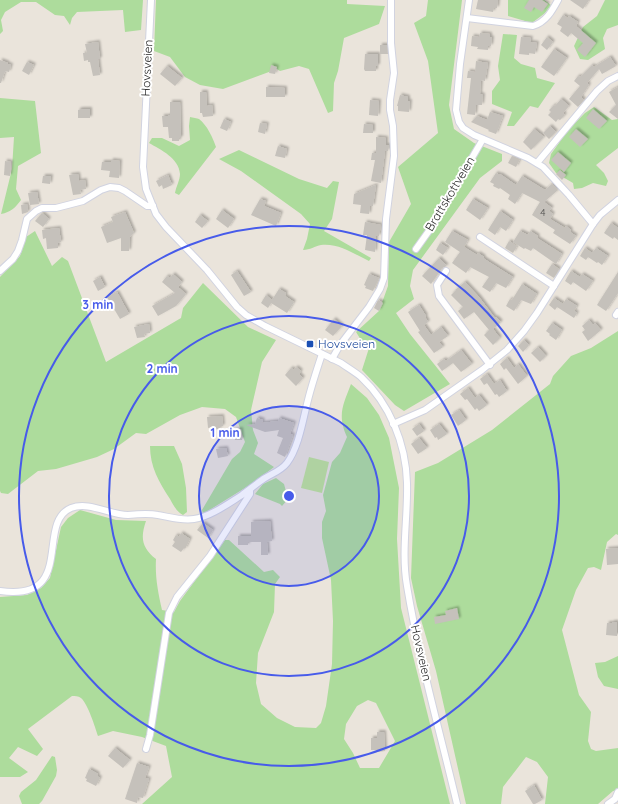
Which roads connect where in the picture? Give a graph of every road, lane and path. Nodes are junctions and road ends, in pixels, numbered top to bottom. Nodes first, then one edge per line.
1 (151, 0) edge
2 (391, 0) edge
3 (469, 0) edge
4 (558, 0) edge
5 (467, 18) junction
6 (618, 76) edge
7 (483, 139) junction
8 (537, 162) junction
9 (618, 200) edge
10 (153, 206) junction
11 (593, 224) junction
12 (480, 237) dead end
13 (416, 249) dead end
14 (0, 271) edge
15 (446, 271) dead end
16 (554, 286) junction
17 (322, 354) junction
18 (332, 359) junction
19 (490, 365) junction
20 (393, 424) junction
21 (250, 490) junction
22 (234, 500) junction
23 (242, 507) junction
24 (0, 591) edge
25 (146, 748) dead end
26 (618, 792) edge
27 (457, 804) edge
28 (608, 804) edge

1 - 10 street, Hovsveien
2 - 18 street
3 - 5 street
4 - 5 street
5 - 7 street
6 - 8 street
7 - 8 street
7 - 13 street, Brattskottveien
8 - 11 street
9 - 11 street
10 - 14 street
10 - 17 street, Hovsveien
11 - 16 street
12 - 16 street
15 - 19 street
16 - 19 street
17 - 18 street, Hovsveien
17 - 21 street
18 - 20 street, Hovsveien
19 - 20 street
20 - 27 street, Hovsveien
21 - 22 street
21 - 23 street
22 - 23 street
22 - 24 street
23 - 25 street
26 - 28 street

